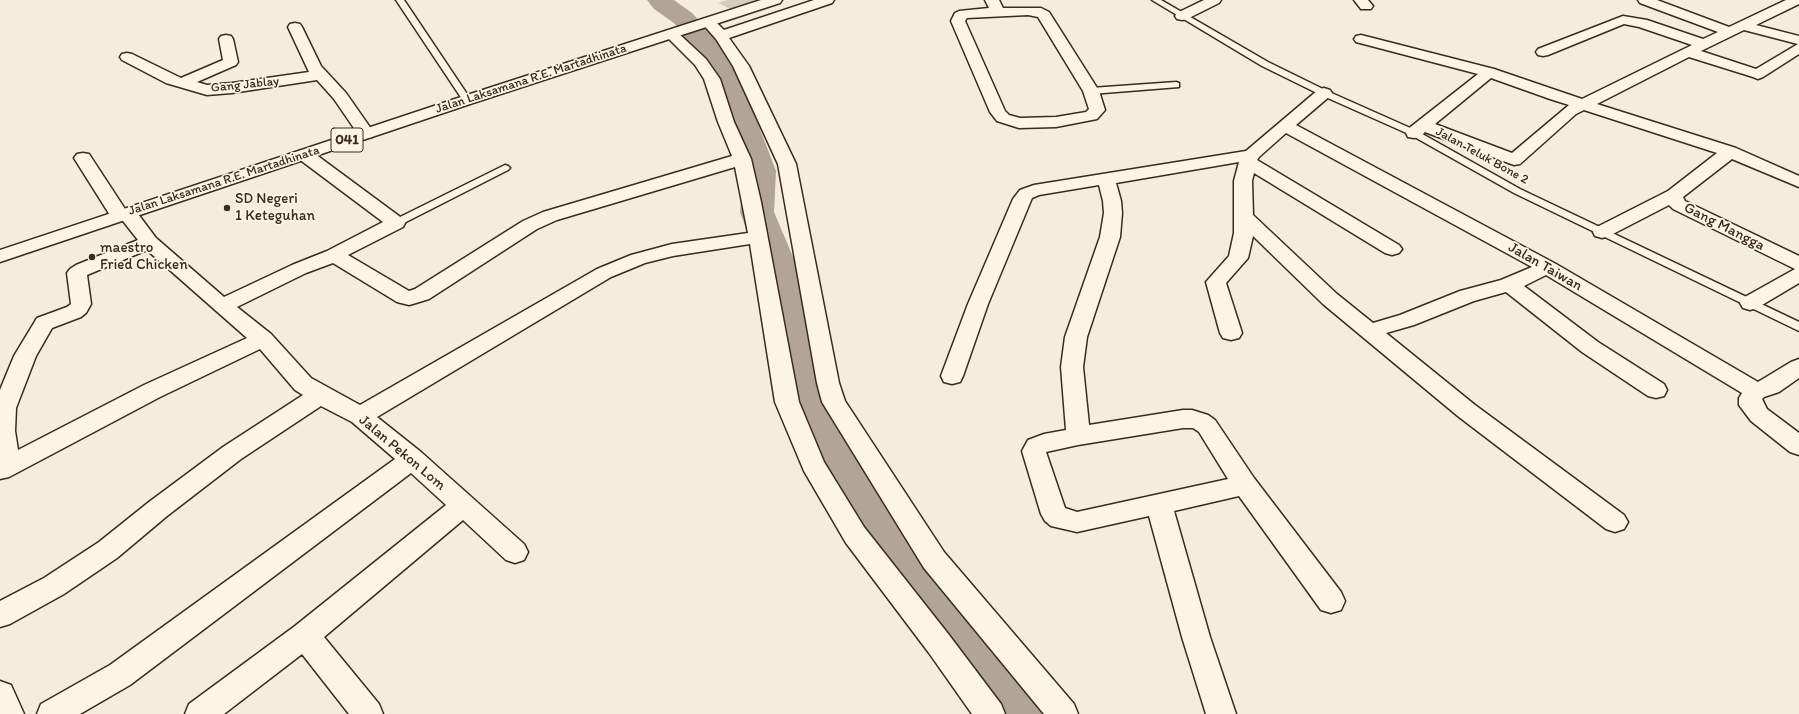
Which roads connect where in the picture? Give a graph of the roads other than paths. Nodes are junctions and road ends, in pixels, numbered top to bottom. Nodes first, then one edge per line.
1 (400, 0) edge
2 (775, 0) edge
3 (827, 0) edge
4 (1156, 0) edge
5 (1214, 0) edge
6 (1645, 0) edge
7 (1797, 0) edge
8 (995, 6) edge
9 (1182, 16) junction
10 (1744, 26) junction
11 (295, 27) dead end
12 (709, 27) junction
13 (676, 32) junction
14 (1730, 32) junction
15 (1361, 38) dead end
16 (226, 39) dead end
17 (1799, 40) edge
18 (1704, 44) junction
19 (1799, 48) edge
20 (1544, 52) dead end
21 (1688, 52) junction
22 (127, 57) dead end
23 (1489, 72) junction
24 (320, 75) junction
25 (183, 83) junction
26 (1176, 85) dead end
27 (1091, 91) junction
28 (1324, 93) junction
29 (467, 100) junction
30 (1585, 105) junction
31 (1286, 126) junction
32 (1419, 130) junction
33 (366, 133) junction
34 (1730, 152) junction
35 (305, 155) junction
36 (83, 158) dead end
37 (742, 158) junction
38 (1250, 158) junction
39 (505, 168) dead end
40 (1106, 179) junction
41 (1799, 182) edge
42 (1674, 195) junction
43 (124, 215) junction
44 (1244, 217) junction
45 (396, 223) junction
46 (1602, 232) junction
47 (758, 237) junction
48 (149, 242) junction
49 (1392, 249) dead end
50 (7, 253) edge
51 (334, 255) junction
52 (1799, 264) edge
53 (1547, 267) junction
54 (1799, 274) edge
55 (1509, 284) junction
56 (1750, 303) junction
57 (222, 306) junction
58 (1799, 327) edge
59 (1369, 331) junction
60 (1230, 333) dead end
61 (263, 339) junction
62 (1799, 367) edge
63 (952, 376) dead end
64 (1656, 390) dead end
65 (1756, 391) junction
66 (320, 395) junction
67 (360, 416) junction
68 (1078, 436) junction
69 (1799, 446) edge
70 (412, 459) junction
71 (4, 468) edge
72 (1245, 485) junction
73 (1159, 504) junction
74 (462, 506) junction
75 (1615, 522) dead end
76 (515, 552) dead end
77 (1331, 601) dead end
78 (0, 615) edge
79 (305, 635) junction
80 (0, 695) edge
81 (9, 714) edge
82 (52, 714) edge
83 (200, 714) edge
84 (368, 714) edge
85 (990, 714) edge
86 (1063, 714) edge
87 (1220, 714) edge

1 - 29 lane
2 - 12 street
3 - 12 street
4 - 9 lane, Jalan Teluk Bone 2
5 - 9 street
6 - 14 street
7 - 10 street
8 - 27 street
8 - 27 street
9 - 28 lane, Jalan Teluk Bone 2
10 - 14 street
10 - 17 street
11 - 24 street
12 - 13 street, Jalan Laksamana R.E. Martadhinata
12 - 86 street
13 - 29 street, Jalan Laksamana R.E. Martadhinata / 041
13 - 37 street
14 - 18 street
15 - 23 street
16 - 25 street
18 - 20 street
18 - 21 street
19 - 21 street
21 - 30 street
22 - 25 street, Gang Jablay
23 - 30 street
23 - 32 street
24 - 25 street, Gang Jablay
24 - 33 street
26 - 27 lane
28 - 31 street
28 - 32 lane, Jalan Teluk Bone 2
29 - 33 street, Jalan Laksamana R.E. Martadhinata / 041
30 - 32 street
30 - 34 street
31 - 38 street
31 - 53 street, Jalan Taiwan
32 - 46 lane, Jalan Teluk Bone 2
33 - 35 street, Jalan Laksamana R.E. Martadhinata / 041
34 - 41 street
34 - 42 street, Gang Mangga
35 - 43 street, Jalan Laksamana R.E. Martadhinata / 041
35 - 45 street
36 - 43 street, Jalan Pekon Lom
37 - 47 street
37 - 51 street
38 - 40 street
38 - 44 street
38 - 49 street
39 - 45 lane
40 - 63 street
40 - 68 street
42 - 46 street
42 - 52 street, Gang Mangga
43 - 48 street, Jalan Pekon Lom
43 - 50 street, Jalan Laksamana R.E. Martadhinata / 041
44 - 59 street
44 - 60 street
45 - 51 street
46 - 56 lane, Jalan Teluk Bone 2
47 - 67 street
47 - 85 street
48 - 57 street, Jalan Pekon Lom
48 - 71 street
51 - 57 street
53 - 55 street
53 - 65 street, Jalan Taiwan
54 - 56 street
55 - 59 street
55 - 64 street
56 - 58 lane, Jalan Teluk Bone 2
57 - 61 street, Jalan Pekon Lom
59 - 75 street
61 - 66 street, Jalan Pekon Lom
61 - 71 street
62 - 65 street
65 - 69 street
66 - 67 street, Jalan Pekon Lom
66 - 78 street
67 - 70 street, Jalan Pekon Lom
68 - 72 street
68 - 73 street
70 - 74 street, Jalan Pekon Lom
70 - 82 street
72 - 73 street
72 - 77 street
73 - 87 street
74 - 76 street, Jalan Pekon Lom
74 - 79 street
79 - 83 street
79 - 84 street
80 - 81 street

